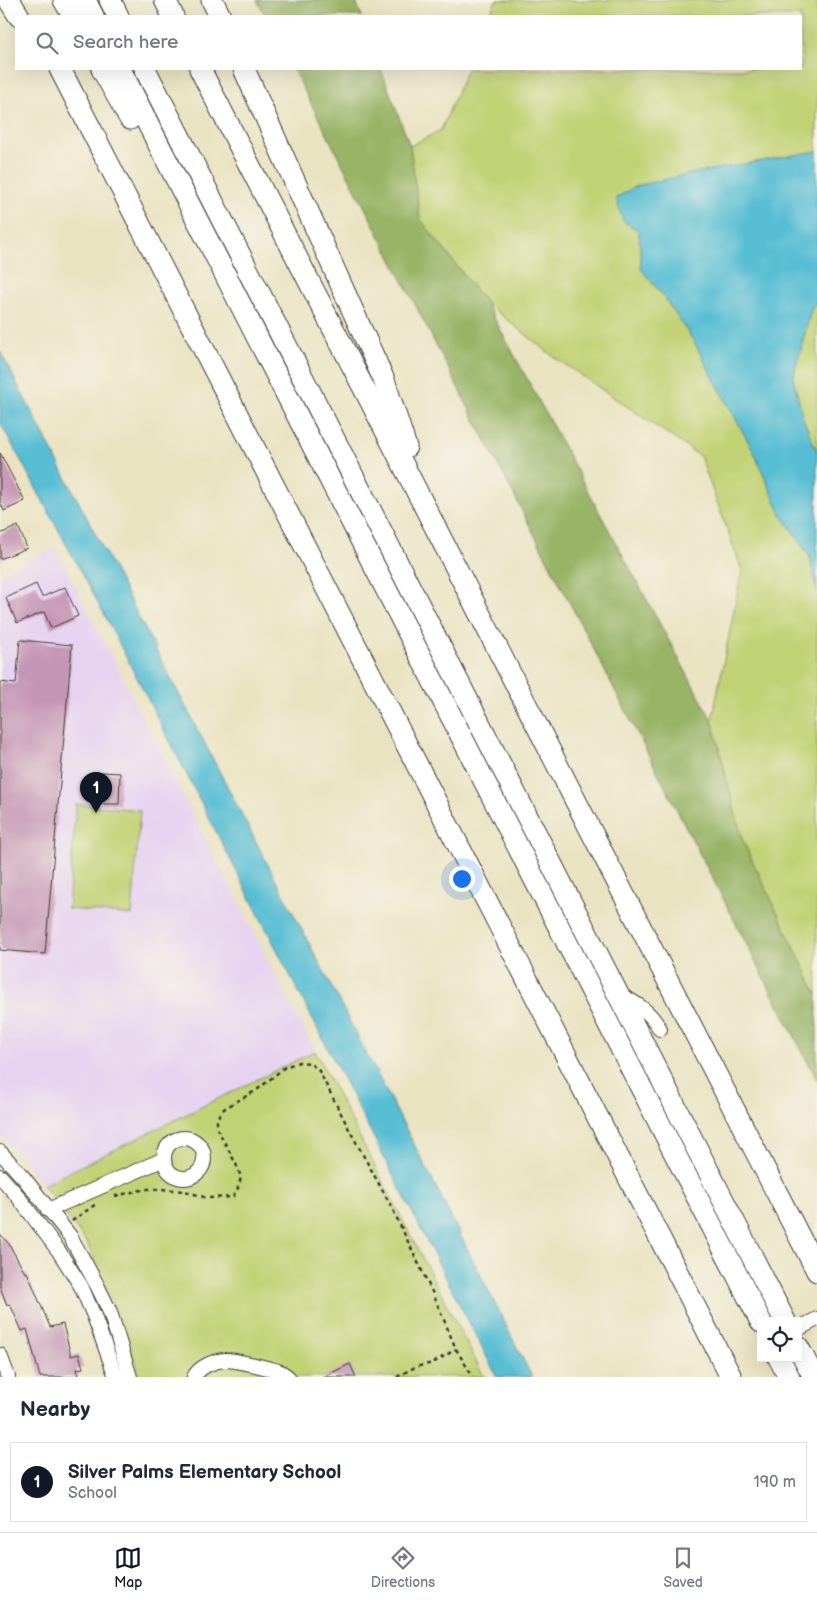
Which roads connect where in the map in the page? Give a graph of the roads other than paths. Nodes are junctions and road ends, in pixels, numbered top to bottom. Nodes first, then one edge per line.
1 (9, 0) edge
2 (25, 0) edge
3 (64, 0) edge
4 (85, 0) edge
5 (110, 0) edge
6 (165, 0) edge
7 (212, 0) edge
8 (18, 15) edge
9 (33, 15) edge
10 (72, 15) edge
11 (92, 15) edge
12 (118, 15) edge
13 (172, 15) edge
14 (220, 15) edge
15 (51, 70) edge
16 (61, 70) edge
17 (103, 70) edge
18 (121, 70) edge
19 (146, 70) edge
20 (201, 70) edge
21 (244, 70) edge
22 (130, 205) junction
23 (261, 345) junction
24 (428, 511) junction
25 (617, 994) junction
26 (660, 1029) dead end
27 (0, 1152) edge
28 (164, 1159) dead end
29 (0, 1176) edge
30 (48, 1210) junction
31 (817, 1271) edge
32 (758, 1317) edge
33 (783, 1317) edge
34 (817, 1319) edge
35 (802, 1327) edge
36 (802, 1354) edge
37 (0, 1355) edge
38 (781, 1362) edge
39 (262, 1372) edge
40 (8, 1377) edge
41 (116, 1377) edge
42 (130, 1377) edge
43 (194, 1377) edge
44 (288, 1377) edge
45 (731, 1377) edge
46 (789, 1377) edge
47 (814, 1377) edge

1 - 8 highway
2 - 9 highway
3 - 10 highway
4 - 11 highway
5 - 12 highway
6 - 13 highway
7 - 14 highway
15 - 22 highway
16 - 22 highway
17 - 23 highway
18 - 23 highway
19 - 25 highway
20 - 24 highway
21 - 24 highway
22 - 45 highway
23 - 32 highway
24 - 31 highway
25 - 26 street
25 - 33 highway
27 - 30 street
28 - 30 street
29 - 41 street
30 - 42 street
34 - 35 street
36 - 47 highway
37 - 40 street
38 - 46 highway
39 - 43 street
39 - 44 street

